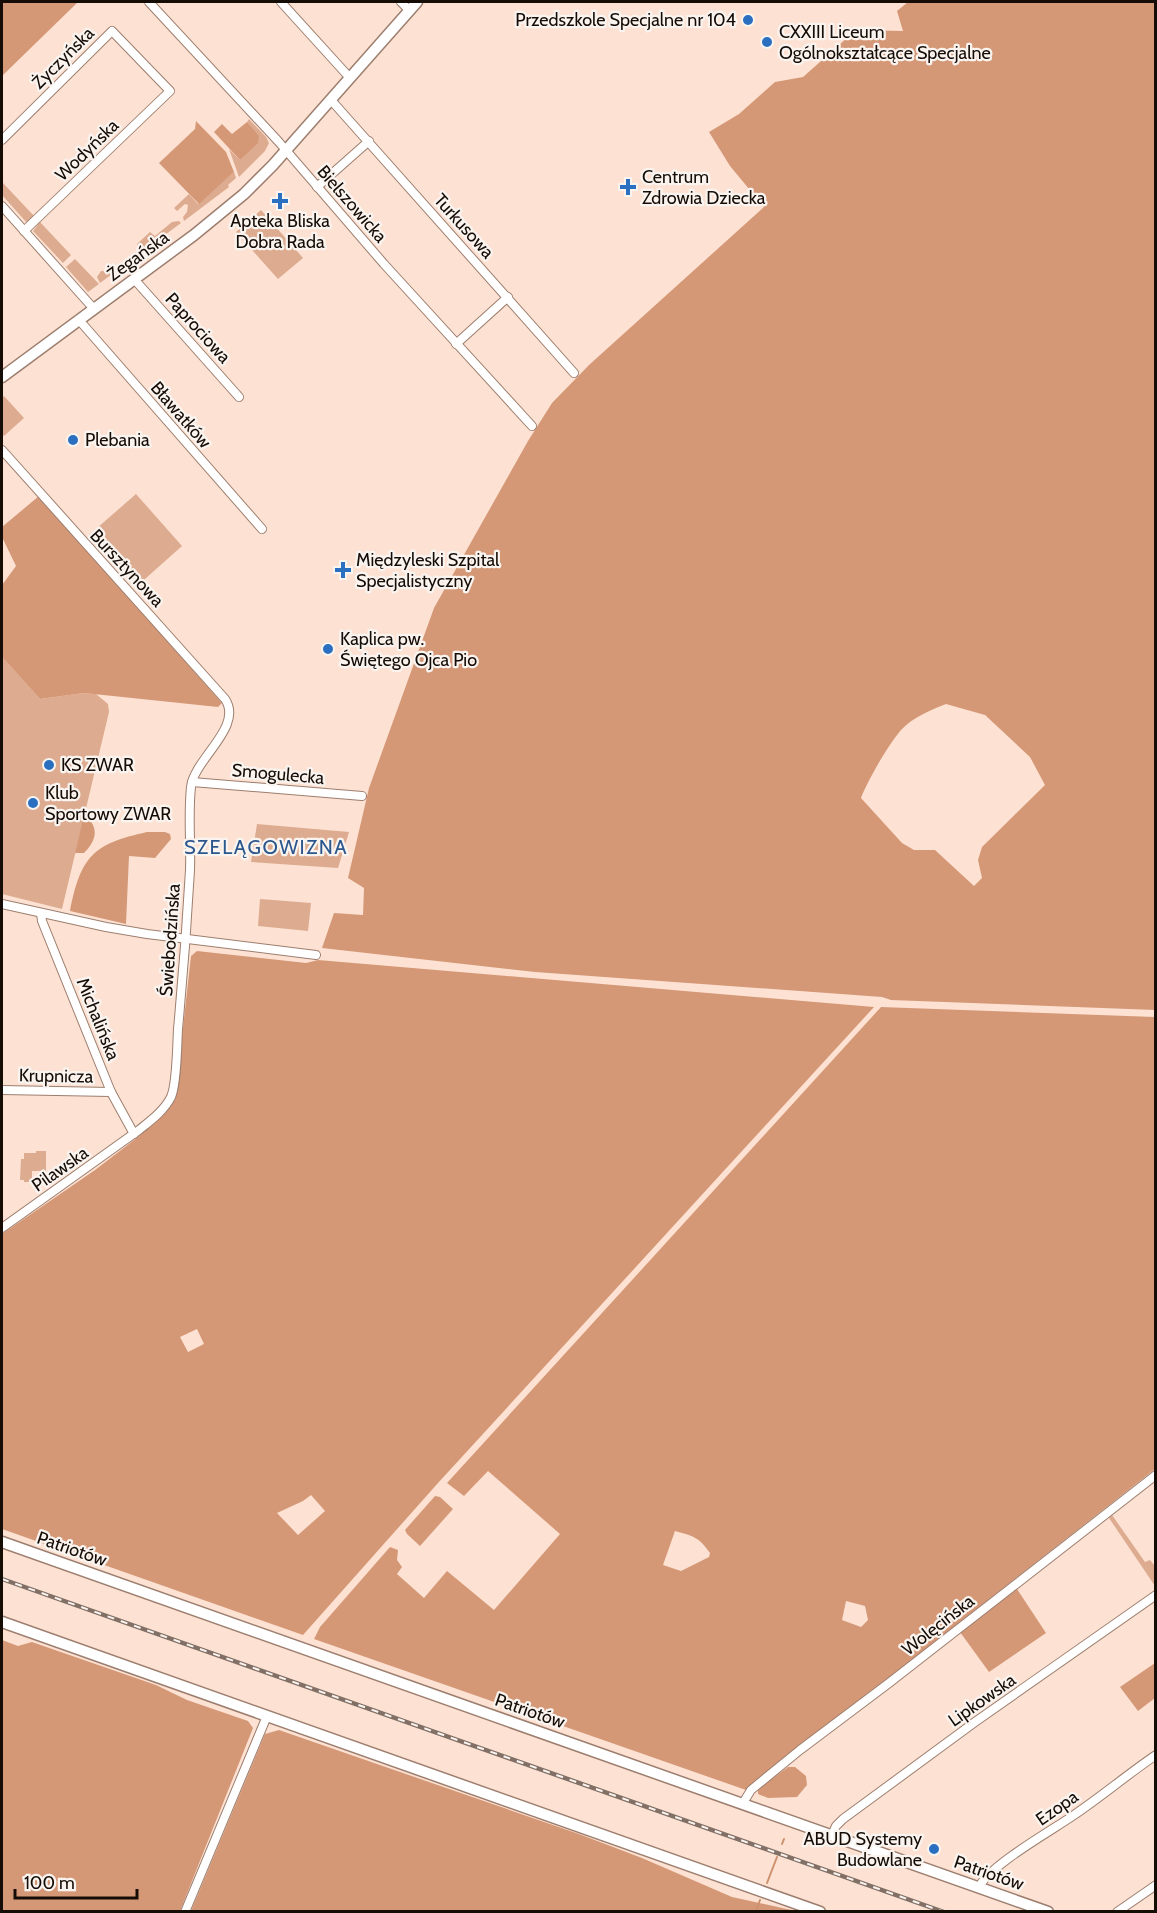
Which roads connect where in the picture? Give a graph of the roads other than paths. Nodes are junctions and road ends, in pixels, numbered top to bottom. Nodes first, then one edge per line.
1 (149, 2) edge
2 (281, 2) edge
3 (409, 4) edge
4 (350, 78) junction
5 (170, 91) joint
6 (331, 100) junction
7 (2, 140) edge
8 (369, 141) junction
9 (285, 151) junction
10 (316, 188) junction
11 (2, 206) edge
12 (24, 231) junction
13 (134, 279) junction
14 (508, 297) junction
15 (93, 309) junction
16 (79, 320) junction
17 (456, 344) junction
18 (574, 373) dead end
19 (2, 376) edge
20 (239, 397) dead end
21 (532, 426) dead end
22 (2, 450) edge
23 (262, 529) dead end
24 (230, 706) joint
25 (192, 783) junction
26 (362, 796) dead end
27 (2, 904) edge
28 (41, 913) junction
29 (185, 940) junction
30 (316, 955) dead end
31 (2, 1090) edge
32 (111, 1092) junction
33 (134, 1134) junction
34 (2, 1228) edge
35 (1155, 1475) edge
36 (2, 1542) edge
37 (1155, 1595) edge
38 (2, 1622) edge
39 (267, 1716) junction
40 (1155, 1755) edge
41 (743, 1803) junction
42 (832, 1835) junction
43 (1155, 1885) edge
44 (979, 1887) junction
45 (185, 1911) edge
46 (820, 1911) edge
47 (1048, 1911) edge
48 (1117, 1911) edge

1 - 9 street, Bielszowicka
2 - 4 street
3 - 4 main road, Żegańska
4 - 6 main road, Żegańska
5 - 7 street, Życzyńska
5 - 12 street, Wodyńska
6 - 8 street, Turkusowa
6 - 9 main road, Żegańska
8 - 10 street
8 - 14 street, Turkusowa
9 - 10 street, Bielszowicka
9 - 13 main road, Żegańska
10 - 17 street, Bielszowicka
11 - 12 street
12 - 15 street
13 - 15 main road, Żegańska
13 - 20 street, Paprociowa
14 - 17 street
14 - 18 street, Turkusowa
15 - 16 main road, Żegańska
16 - 19 main road, Żegańska
16 - 23 street, Bławatków
17 - 21 street, Bielszowicka
22 - 24 street, Bursztynowa
24 - 25 street, Świebodzińska
25 - 26 street, Smogulecka
25 - 29 street, Świebodzińska
27 - 28 street
28 - 29 street
28 - 32 street, Michalińska
29 - 30 street
29 - 33 street, Świebodzińska
31 - 32 street, Krupnicza
32 - 33 street, Michalińska
33 - 34 street, Pilawska
35 - 41 street, Wolęcińska
36 - 41 main road, Patriotów
37 - 42 street, Lipkowska
38 - 39 main road
39 - 45 street
39 - 46 main road
40 - 44 street, Ezopa
41 - 42 main road, Patriotów
42 - 44 main road, Patriotów
43 - 48 street
44 - 47 main road, Patriotów

